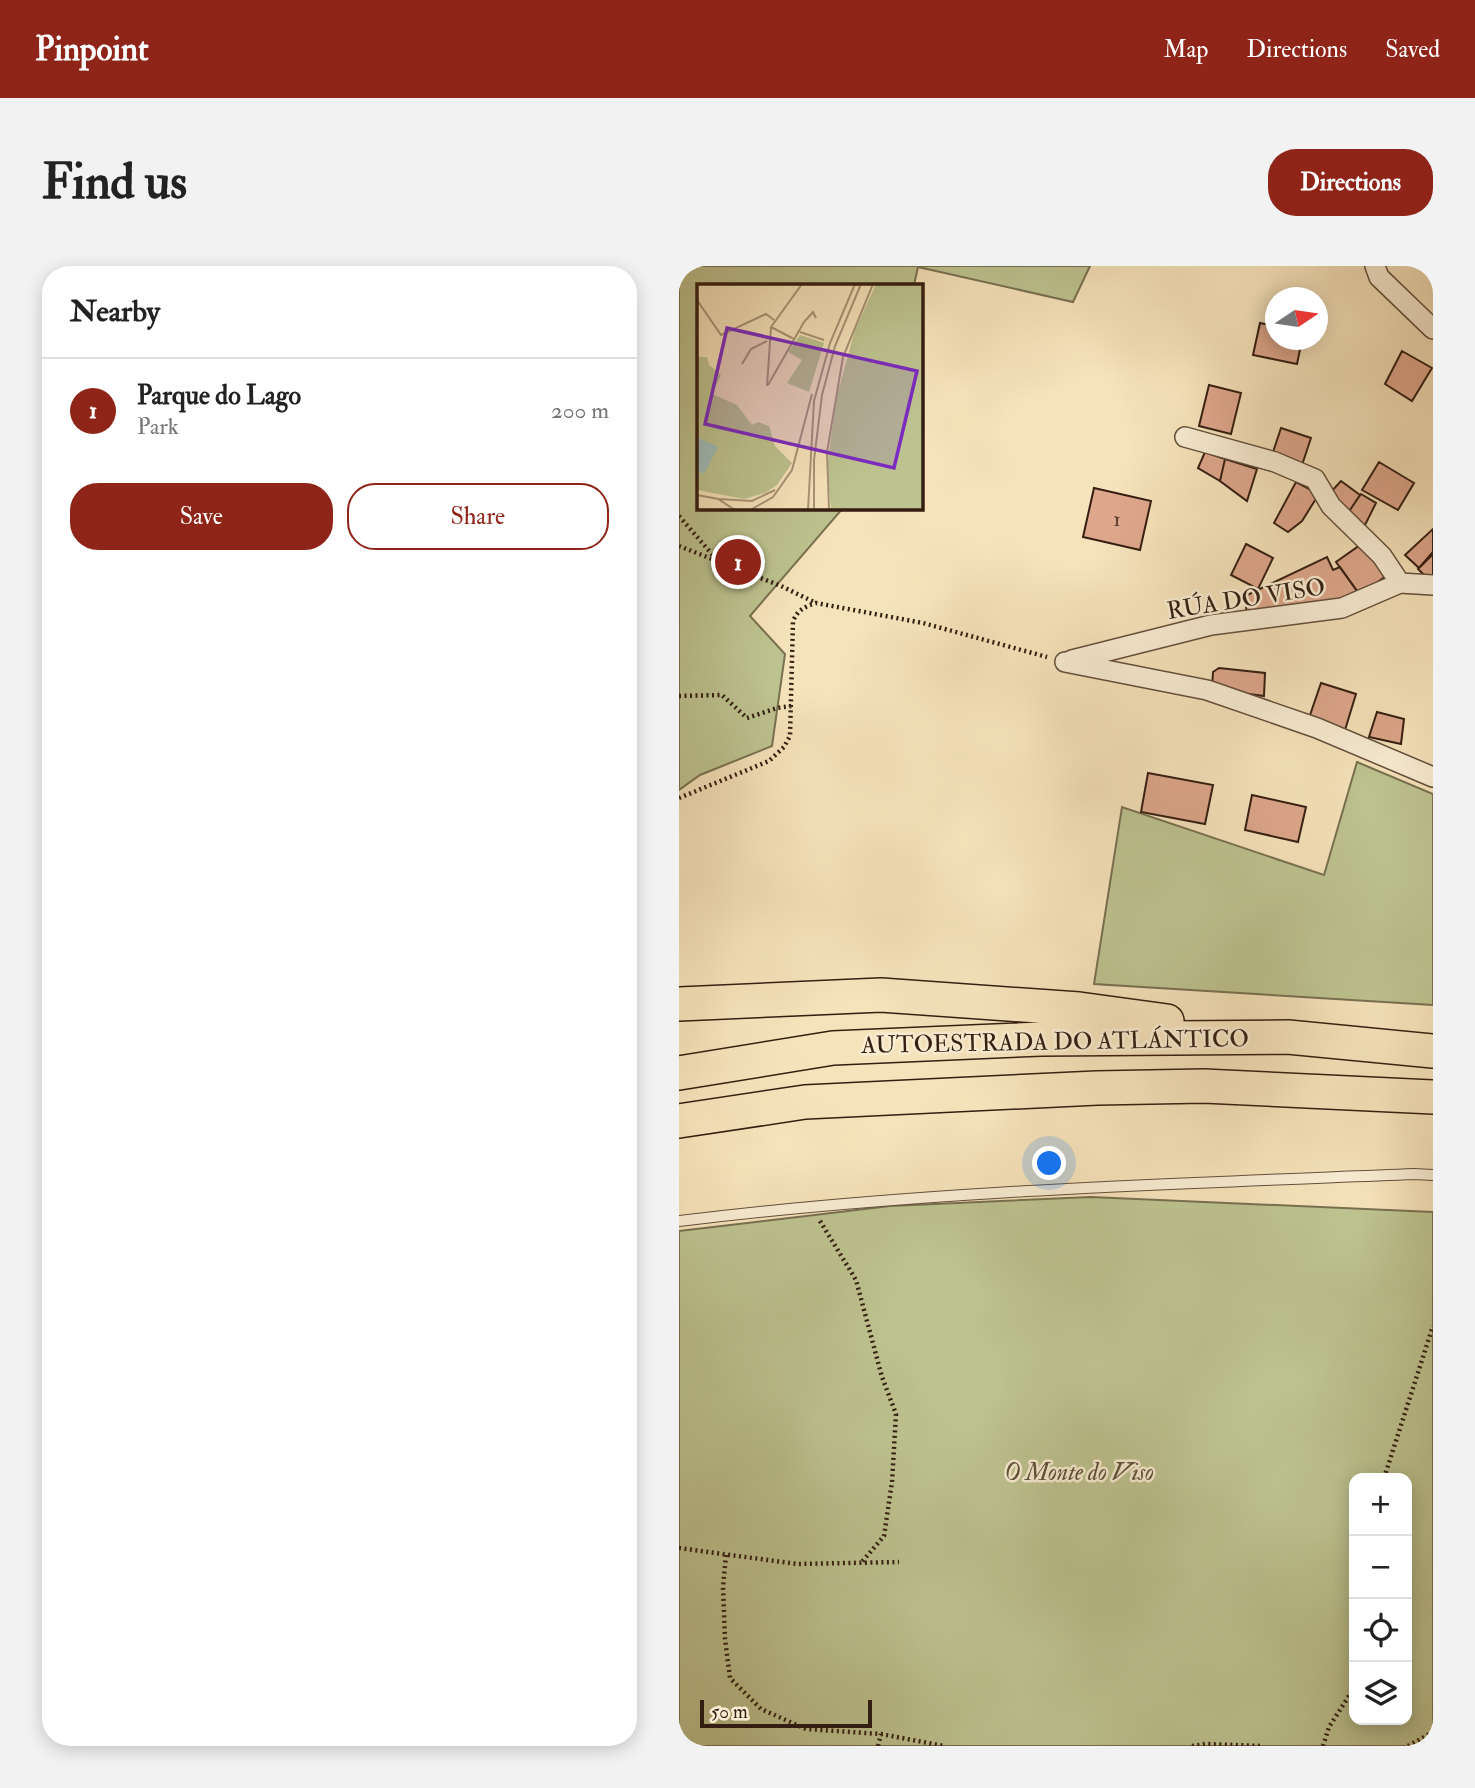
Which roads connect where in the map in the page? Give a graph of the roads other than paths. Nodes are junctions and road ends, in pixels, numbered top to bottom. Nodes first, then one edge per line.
1 (1375, 266) edge
2 (1433, 329) edge
3 (1185, 437) dead end
4 (1400, 583) junction
5 (1433, 585) edge
6 (1433, 777) edge
7 (679, 1004) edge
8 (1288, 1037) junction
9 (1433, 1051) edge
10 (679, 1073) edge
11 (1433, 1097) edge
12 (679, 1121) edge
13 (1433, 1175) edge
14 (679, 1221) edge

1 - 2 street
3 - 4 street
4 - 5 street, RÚA DO VISO
4 - 6 street, RÚA DO VISO
7 - 8 highway
8 - 9 highway, AUTOESTRADA DO ATLÁNTICO
8 - 10 highway, AUTOESTRADA DO ATLÁNTICO
11 - 12 highway, AUTOESTRADA DO ATLÁNTICO
13 - 14 lane

